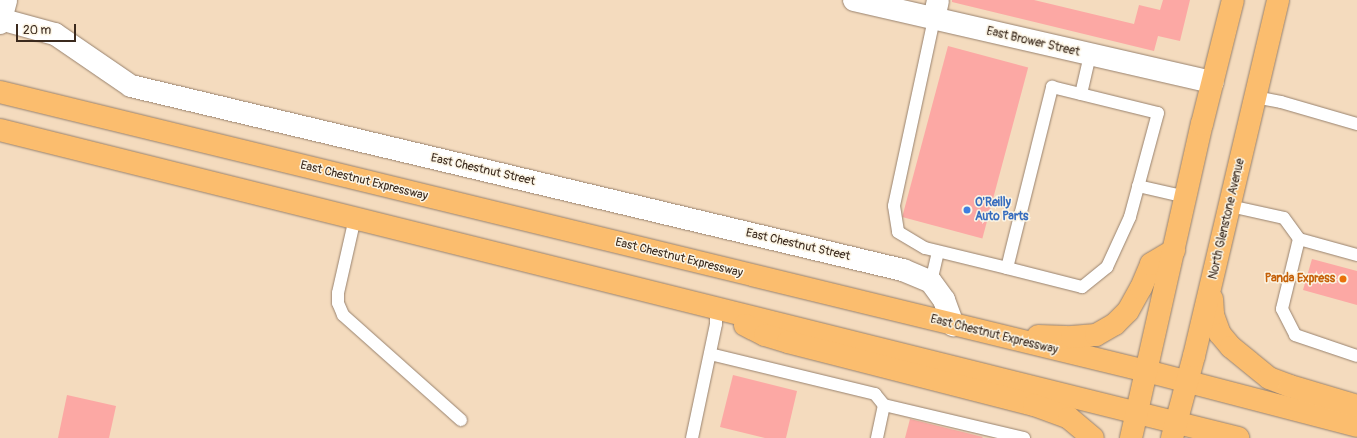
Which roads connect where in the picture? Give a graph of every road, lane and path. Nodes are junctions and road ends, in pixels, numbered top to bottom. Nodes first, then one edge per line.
1 (854, 0) edge
2 (1233, 0) edge
3 (1278, 0) edge
4 (936, 10) edge
5 (2, 15) edge
6 (1090, 55) junction
7 (1213, 82) junction
8 (0, 92) edge
9 (1081, 94) junction
10 (1255, 97) junction
11 (1357, 124) edge
12 (0, 131) edge
13 (1138, 186) junction
14 (1186, 197) junction
15 (1230, 206) junction
16 (355, 218) junction
17 (1299, 239) junction
18 (1174, 250) junction
19 (938, 252) junction
20 (1357, 255) edge
21 (1007, 268) junction
22 (931, 282) junction
23 (1212, 283) junction
24 (710, 306) junction
25 (953, 325) junction
26 (997, 336) junction
27 (710, 354) junction
28 (1357, 356) edge
29 (1146, 371) junction
30 (1188, 383) junction
31 (884, 405) junction
32 (1357, 406) edge
33 (1137, 412) junction
34 (461, 420) dead end
35 (1357, 426) edge
36 (1174, 430) edge
37 (692, 438) edge
38 (877, 438) edge
39 (1024, 438) edge
40 (1094, 438) edge
41 (1131, 438) edge
42 (1238, 438) edge

1 - 4 street, East Brower Street
2 - 7 main road
3 - 10 main road, North Glenstone Avenue
4 - 6 street, East Brower Street
4 - 19 lane
5 - 22 street, East Chestnut Street
6 - 7 street, East Brower Street
6 - 9 lane
7 - 14 main road
8 - 25 main road, East Chestnut Expressway
9 - 13 lane
9 - 21 lane
10 - 11 lane
10 - 15 main road, North Glenstone Avenue
12 - 16 main road
13 - 14 lane
13 - 21 lane
14 - 18 main road
15 - 17 lane
15 - 23 main road, North Glenstone Avenue
16 - 24 main road
16 - 34 lane
17 - 20 lane
17 - 28 lane
18 - 26 main road
18 - 29 main road
19 - 21 lane
19 - 22 lane
22 - 25 street
23 - 30 main road, North Glenstone Avenue
23 - 32 main road
24 - 27 lane
24 - 33 main road
24 - 40 main road
25 - 26 main road, East Chestnut Expressway
26 - 29 main road, East Chestnut Expressway
27 - 31 lane
27 - 37 lane
29 - 30 main road, East Chestnut Expressway
29 - 33 main road
30 - 35 main road, East Chestnut Expressway
30 - 36 main road, North Glenstone Avenue
31 - 38 lane
31 - 39 lane
33 - 36 main road
33 - 41 main road
36 - 42 main road

